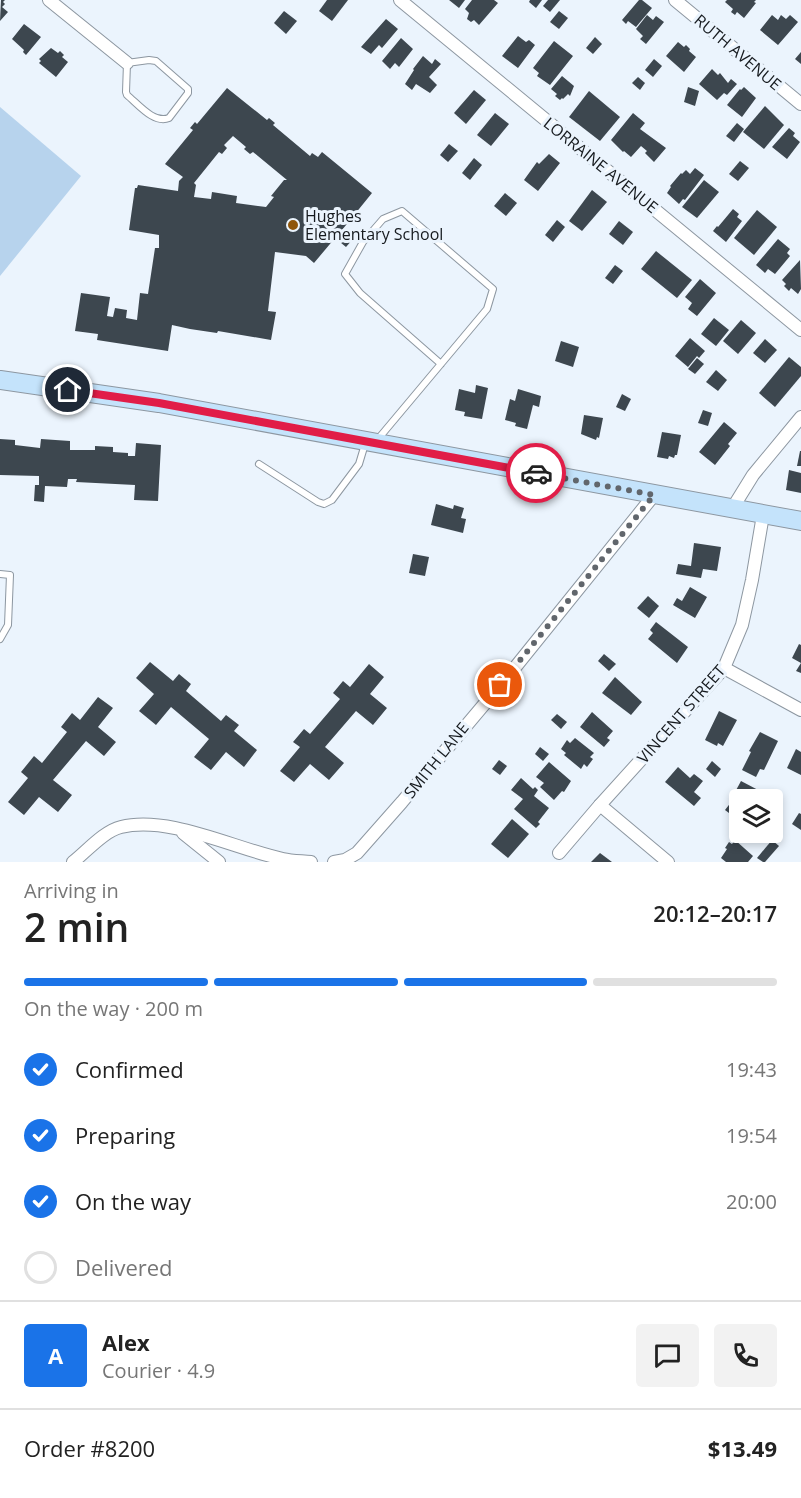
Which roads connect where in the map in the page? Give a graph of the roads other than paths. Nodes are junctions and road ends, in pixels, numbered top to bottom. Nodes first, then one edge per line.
1 (49, 0) edge
2 (400, 0) edge
3 (675, 0) edge
4 (127, 63) junction
5 (801, 104) edge
6 (801, 330) edge
7 (441, 364) junction
8 (0, 380) edge
9 (801, 417) edge
10 (370, 441) junction
11 (259, 464) dead end
12 (654, 495) junction
13 (732, 509) junction
14 (763, 514) junction
15 (801, 521) edge
16 (0, 574) edge
17 (0, 639) edge
18 (724, 668) junction
19 (801, 710) edge
20 (600, 805) junction
21 (180, 830) junction
22 (559, 853) dead end
23 (351, 859) edge
24 (73, 862) edge
25 (219, 862) edge
26 (311, 862) edge
27 (334, 862) edge
28 (668, 862) edge

1 - 4 street
2 - 6 street, LORRAINE AVENUE
3 - 5 street, RUTH AVENUE
4 - 4 lane
7 - 7 lane
7 - 10 lane
8 - 10 street
9 - 13 street
10 - 11 lane
10 - 12 street
12 - 13 street
12 - 23 street, SMITH LANE
13 - 14 street
14 - 15 street
14 - 18 street, VINCENT STREET
16 - 17 lane
18 - 19 street
18 - 20 street, VINCENT STREET
20 - 22 street, VINCENT STREET
20 - 28 street
21 - 24 street
21 - 25 street
21 - 26 street
23 - 27 street, SMITH LANE

